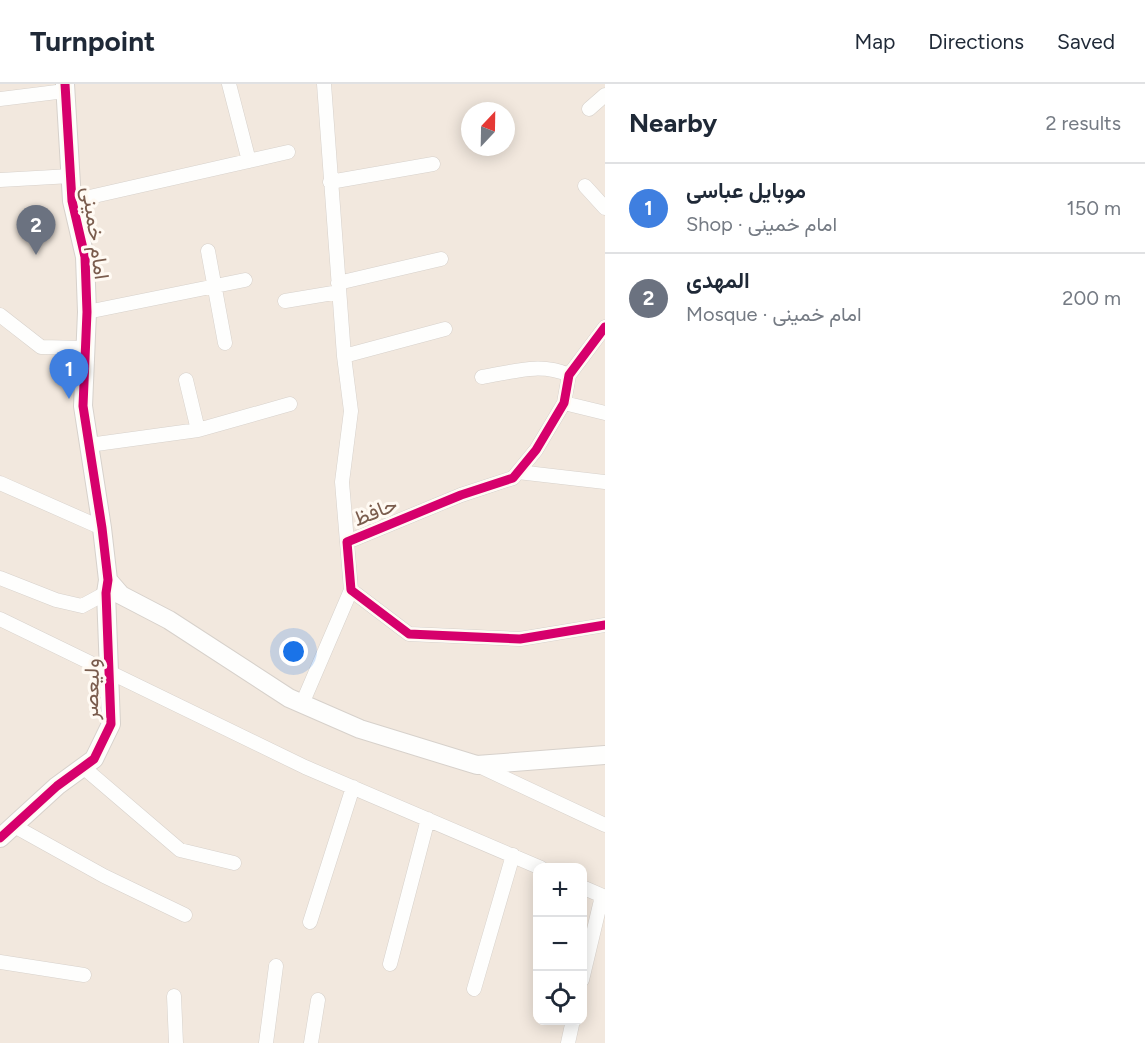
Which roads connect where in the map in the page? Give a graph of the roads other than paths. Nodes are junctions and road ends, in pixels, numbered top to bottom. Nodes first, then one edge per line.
1 (229, 84) edge
2 (324, 84) edge
3 (65, 88) edge
4 (605, 95) edge
5 (0, 99) edge
6 (588, 109) dead end
7 (288, 152) dead end
8 (249, 161) junction
9 (433, 164) dead end
10 (71, 176) junction
11 (0, 180) edge
12 (330, 182) junction
13 (585, 186) dead end
14 (72, 201) junction
15 (605, 208) edge
16 (207, 251) dead end
17 (441, 259) dead end
18 (245, 280) dead end
19 (215, 287) junction
20 (339, 288) junction
21 (285, 301) dead end
22 (87, 312) junction
23 (0, 315) edge
24 (605, 327) edge
25 (445, 329) dead end
26 (225, 343) dead end
27 (86, 348) junction
28 (344, 356) junction
29 (569, 375) junction
30 (482, 376) dead end
31 (186, 380) dead end
32 (564, 403) junction
33 (290, 404) dead end
34 (605, 413) edge
35 (198, 430) junction
36 (89, 445) junction
37 (518, 472) junction
38 (605, 482) edge
39 (0, 483) edge
40 (102, 528) junction
41 (347, 542) junction
42 (0, 578) edge
43 (351, 590) junction
44 (107, 591) junction
45 (5, 621) edge
46 (605, 625) edge
47 (0, 634) edge
48 (110, 665) junction
49 (302, 704) junction
50 (605, 755) edge
51 (477, 765) junction
52 (83, 767) junction
53 (352, 787) junction
54 (428, 819) junction
55 (605, 825) edge
56 (7, 832) edge
57 (513, 855) junction
58 (234, 863) dead end
59 (533, 864) edge
60 (587, 889) edge
61 (604, 897) edge
62 (184, 915) dead end
63 (310, 922) dead end
64 (0, 962) edge
65 (390, 964) dead end
66 (276, 966) dead end
67 (584, 971) edge
68 (84, 975) dead end
69 (474, 989) dead end
70 (174, 996) dead end
71 (318, 1000) dead end
72 (572, 1025) edge
73 (176, 1043) edge
74 (266, 1043) edge
75 (311, 1043) edge
76 (568, 1043) edge

1 - 8 street
2 - 12 street
3 - 5 street
3 - 10 street, امام خمینی
4 - 6 street
7 - 8 street
8 - 14 street
9 - 12 street
10 - 11 street
10 - 14 street, امام خمینی
12 - 20 street
13 - 15 street
14 - 22 street, امام خمینی
16 - 19 street
17 - 20 street
18 - 19 street
19 - 22 street
19 - 26 street
20 - 21 street
20 - 28 street
22 - 27 street, امام خمینی
23 - 27 street
24 - 29 street, حافظ
25 - 28 street
27 - 36 street, امام خمینی
28 - 41 street
29 - 30 street
29 - 32 street, حافظ
31 - 35 street
32 - 34 street
32 - 37 street, حافظ
33 - 35 street
35 - 36 street
36 - 40 street, امام خمینی
37 - 38 street
37 - 41 street, حافظ
39 - 40 street
40 - 44 street, امام خمینی
41 - 43 street, حافظ
42 - 44 street
43 - 46 street
43 - 49 street
44 - 48 street, ولیعصر
44 - 49 street
45 - 47 street
45 - 48 street
48 - 52 street, ولیعصر
48 - 53 street
49 - 51 street
50 - 51 street
51 - 55 street
52 - 56 street, ولیعصر
52 - 58 street
53 - 54 street
53 - 63 street
54 - 57 street
54 - 65 street
56 - 62 street
57 - 59 street
57 - 69 street
60 - 61 street
61 - 67 street
64 - 68 street
66 - 74 street
70 - 73 street
71 - 75 street
72 - 76 street

